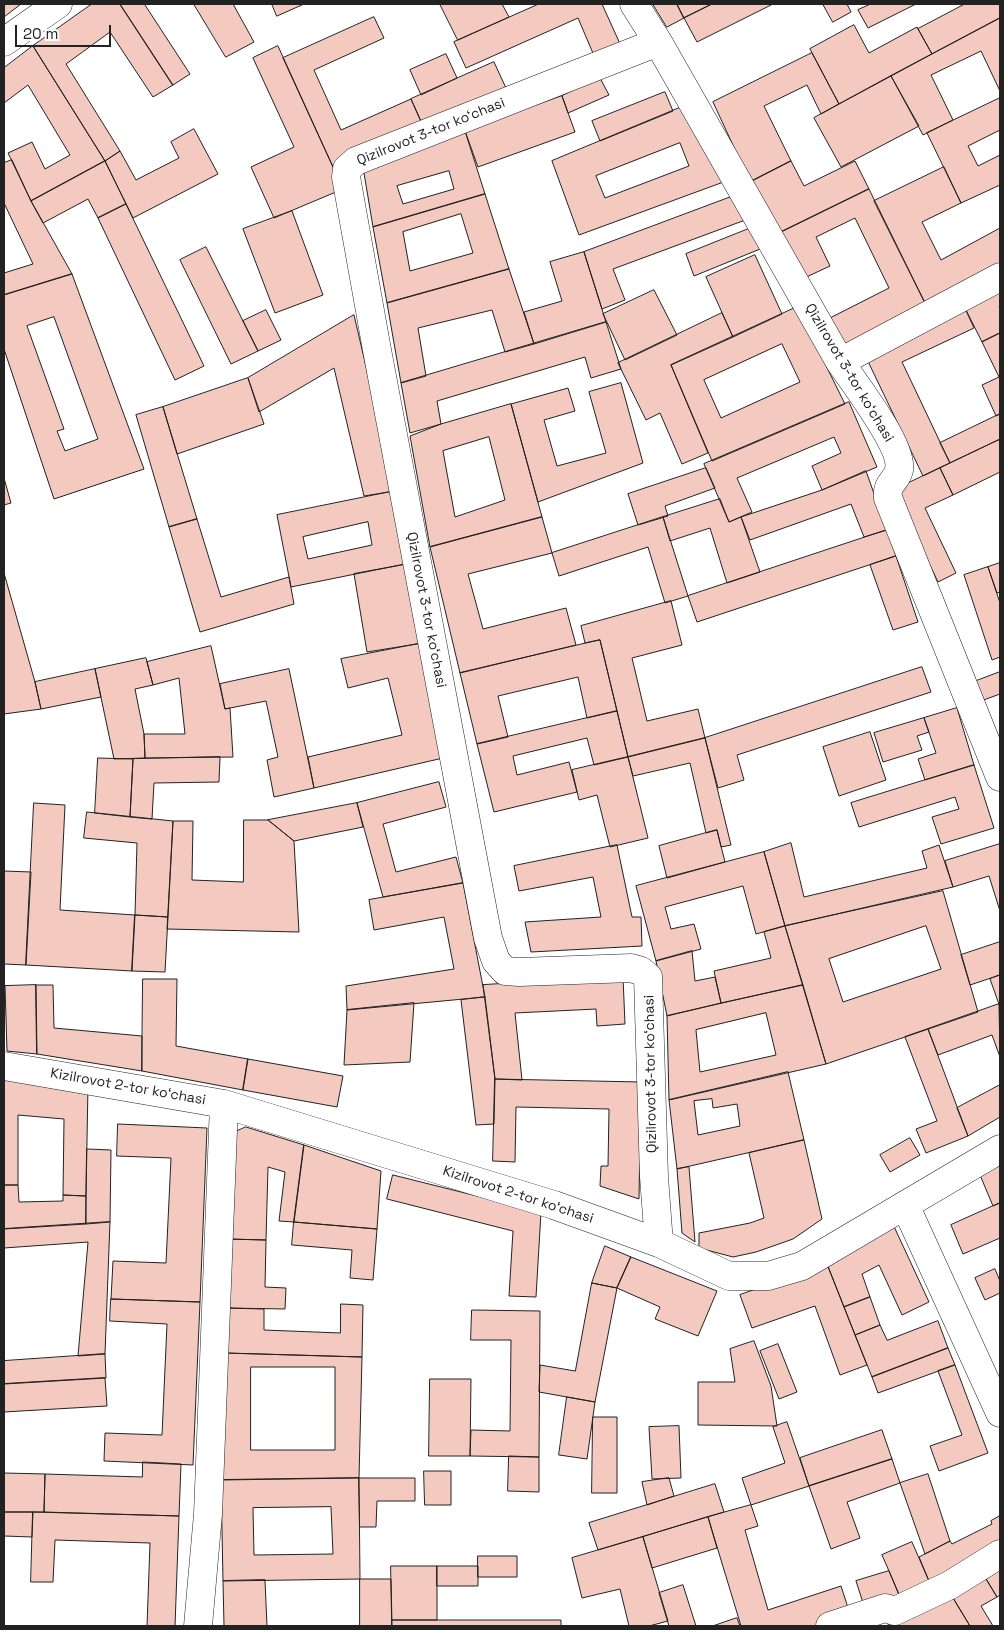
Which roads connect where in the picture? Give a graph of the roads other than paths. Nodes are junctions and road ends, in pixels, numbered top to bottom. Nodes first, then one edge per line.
1 (58, 4) edge
2 (634, 4) edge
3 (4, 42) edge
4 (658, 42) junction
5 (1000, 277) edge
6 (840, 362) junction
7 (1000, 776) edge
8 (4, 1066) edge
9 (224, 1104) junction
10 (1000, 1149) edge
11 (905, 1206) junction
12 (658, 1243) junction
13 (1000, 1413) edge
14 (1000, 1554) edge
15 (198, 1626) edge
16 (830, 1626) edge

1 - 3 street
2 - 4 street, Qizilrovot 3-tor koʻchasi
4 - 6 street, Qizilrovot 3-tor koʻchasi
4 - 12 street, Qizilrovot 3-tor koʻchasi
5 - 6 street
6 - 7 street, Qizilrovot 3-tor koʻchasi
8 - 9 street, Kizilrovot 2-tor koʻchasi
9 - 12 street, Kizilrovot 2-tor koʻchasi
9 - 15 street
10 - 11 street, Kizilrovot 2-tor koʻchasi
11 - 12 street, Kizilrovot 2-tor koʻchasi
11 - 13 street
14 - 16 street

